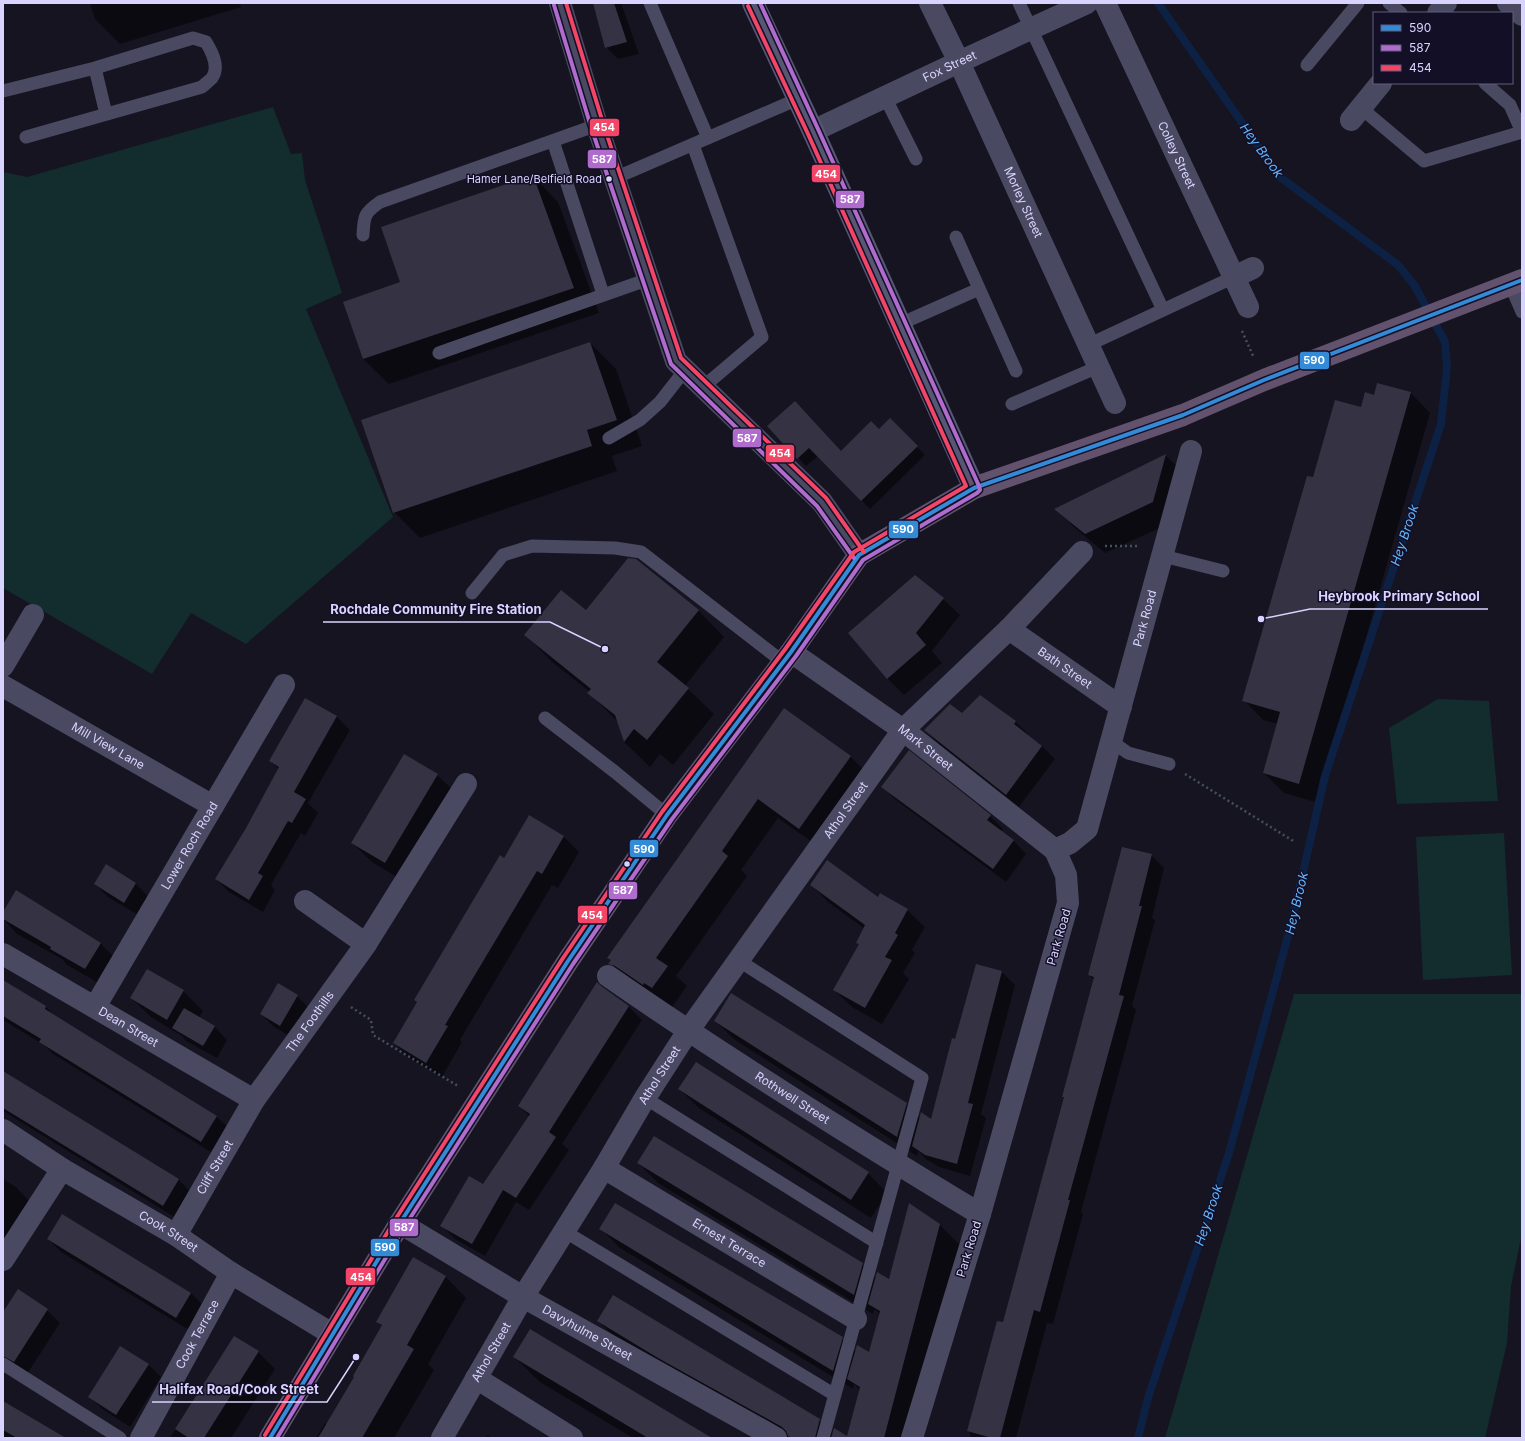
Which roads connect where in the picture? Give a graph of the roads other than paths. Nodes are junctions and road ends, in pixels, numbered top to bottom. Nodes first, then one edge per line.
1 (560, 3) edge
2 (650, 3) edge
3 (753, 3) edge
4 (930, 3) edge
5 (1019, 3) edge
6 (1086, 3) edge
7 (1105, 3) edge
8 (1358, 3) edge
9 (1389, 3) edge
10 (1446, 3) edge
11 (1508, 3) edge
12 (1400, 12) edge
13 (1439, 12) edge
14 (1522, 15) edge
15 (1031, 28) junction
16 (959, 62) junction
17 (1307, 65) dead end
18 (95, 68) junction
19 (1380, 84) edge
20 (1486, 84) edge
21 (3, 91) edge
22 (885, 97) junction
23 (798, 99) junction
24 (106, 114) junction
25 (1356, 114) joint
26 (597, 125) junction
27 (813, 131) junction
28 (26, 137) dead end
29 (708, 138) junction
30 (553, 141) junction
31 (693, 145) junction
32 (916, 159) dead end
33 (615, 178) junction
34 (363, 235) dead end
35 (956, 237) dead end
36 (1243, 272) junction
37 (649, 278) junction
38 (1516, 282) edge
39 (979, 289) junction
40 (603, 294) junction
41 (1248, 307) road end
42 (1163, 310) junction
43 (1522, 312) edge
44 (900, 324) junction
45 (1088, 345) junction
46 (439, 353) dead end
47 (1098, 367) junction
48 (685, 370) junction
49 (1016, 371) dead end
50 (703, 387) junction
51 (1115, 403) dead end
52 (1012, 404) dead end
53 (609, 438) dead end
54 (1191, 451) dead end
55 (974, 488) junction
56 (1164, 551) junction
57 (1082, 552) road end
58 (859, 555) junction
59 (1223, 571) dead end
60 (472, 593) dead end
61 (33, 615) dead end
62 (1009, 629) junction
63 (787, 657) junction
64 (3, 666) edge
65 (284, 685) dead end
66 (3, 686) edge
67 (1121, 707) junction
68 (544, 718) dead end
69 (903, 730) junction
70 (1112, 741) junction
71 (1170, 764) road end
72 (466, 784) dead end
73 (213, 806) junction
74 (667, 815) junction
75 (1055, 850) junction
76 (304, 901) dead end
77 (366, 944) junction
78 (3, 954) edge
79 (738, 960) junction
80 (608, 976) dead end
81 (95, 1007) junction
82 (688, 1031) junction
83 (644, 1098) junction
84 (254, 1100) junction
85 (3, 1130) edge
86 (898, 1165) junction
87 (604, 1168) junction
88 (62, 1169) junction
89 (980, 1214) junction
90 (400, 1223) junction
91 (564, 1231) junction
92 (176, 1235) junction
93 (877, 1243) junction
94 (3, 1260) edge
95 (231, 1273) junction
96 (523, 1297) junction
97 (856, 1319) junction
98 (332, 1334) junction
99 (3, 1364) edge
100 (476, 1378) junction
101 (835, 1395) junction
102 (120, 1438) edge
103 (141, 1438) edge
104 (270, 1438) edge
105 (442, 1438) edge
106 (572, 1438) edge
107 (776, 1438) edge
108 (823, 1438) edge
109 (912, 1438) edge

1 - 26 street
2 - 29 lane
3 - 23 main road
4 - 16 street, Morley Street
5 - 15 lane
6 - 15 street, Fox Street
7 - 36 street, Colley Street
8 - 17 lane
9 - 12 lane
10 - 13 street
11 - 14 street
15 - 16 street, Fox Street
15 - 42 lane
16 - 22 street, Fox Street
16 - 45 street, Morley Street
18 - 21 lane
18 - 24 lane
18 - 24 lane
19 - 25 street
20 - 25 lane
22 - 27 street, Fox Street
22 - 32 lane
23 - 27 main road
23 - 29 lane
24 - 28 lane
26 - 30 lane
26 - 33 street
27 - 44 main road
29 - 31 lane
30 - 34 lane
30 - 40 lane
31 - 33 lane
31 - 50 lane
33 - 37 street
35 - 39 lane
36 - 41 street, Colley Street
36 - 42 lane
37 - 40 lane
37 - 48 street
38 - 43 lane
38 - 55 highway
39 - 44 lane
39 - 49 lane
40 - 46 lane
42 - 45 lane
44 - 55 main road
45 - 47 street, Morley Street
47 - 51 street, Morley Street
47 - 52 lane
48 - 50 street
48 - 53 lane
50 - 58 street
54 - 56 street, Park Road
55 - 58 highway
56 - 59 lane
56 - 67 street, Park Road
57 - 62 street, Athol Street
58 - 63 highway
60 - 63 lane
61 - 64 street
62 - 67 street, Bath Street
62 - 69 street, Athol Street
63 - 69 street, Mark Street
63 - 74 highway
65 - 73 street, Lower Roch Road
66 - 73 street, Mill View Lane
67 - 70 street, Park Road
68 - 74 lane
69 - 75 street, Mark Street
69 - 79 street, Athol Street
70 - 71 lane
70 - 75 street, Park Road
72 - 77 street, The Foothills
73 - 81 street, Lower Roch Road
74 - 90 highway
75 - 89 street, Park Road
76 - 77 street
77 - 84 street, The Foothills
78 - 81 street, Dean Street
79 - 82 street, Athol Street
79 - 86 lane
80 - 82 street, Rothwell Street
81 - 84 street, Dean Street
82 - 83 street, Athol Street
82 - 86 street, Rothwell Street
83 - 87 street, Athol Street
83 - 93 lane
84 - 92 street, Cliff Street
85 - 88 street, Cook Street
86 - 89 street, Rothwell Street
86 - 93 lane
87 - 91 street, Athol Street
87 - 97 street, Ernest Terrace
88 - 92 street, Cook Street
88 - 94 street
89 - 109 street, Park Road
90 - 96 street, Davyhulme Street
90 - 98 highway
91 - 96 street, Athol Street
91 - 101 lane
92 - 95 street, Cook Street
93 - 97 lane
95 - 98 street, Cook Street
95 - 103 street, Cook Terrace
96 - 100 street, Athol Street
96 - 107 street, Davyhulme Street
97 - 101 lane
98 - 104 highway
99 - 102 lane
100 - 105 street, Athol Street
100 - 106 street
101 - 108 lane

